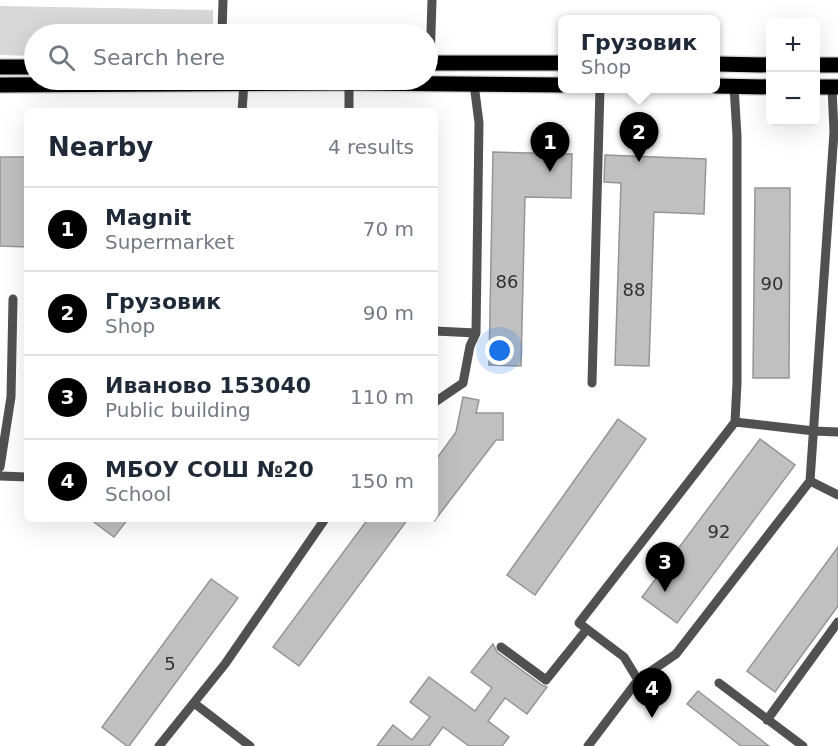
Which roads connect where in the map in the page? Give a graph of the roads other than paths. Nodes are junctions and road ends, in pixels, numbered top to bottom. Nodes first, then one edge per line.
1 (223, 0) edge
2 (432, 0) edge
3 (222, 24) edge
4 (431, 24) edge
5 (438, 63) edge
6 (475, 63) junction
7 (558, 63) edge
8 (720, 64) edge
9 (766, 64) edge
10 (820, 65) edge
11 (838, 65) edge
12 (0, 67) edge
13 (24, 67) edge
14 (438, 83) edge
15 (474, 84) junction
16 (0, 85) edge
17 (24, 85) edge
18 (558, 85) edge
19 (720, 86) edge
20 (734, 86) junction
21 (766, 87) edge
22 (835, 87) edge
23 (244, 90) edge
24 (349, 90) edge
25 (600, 93) edge
26 (242, 108) edge
27 (349, 108) edge
28 (13, 299) dead end
29 (438, 331) edge
30 (476, 333) junction
31 (592, 383) dead end
32 (0, 396) edge
33 (11, 397) junction
34 (438, 400) edge
35 (735, 422) junction
36 (814, 431) junction
37 (838, 432) edge
38 (0, 467) edge
39 (0, 476) edge
40 (24, 477) edge
41 (810, 481) junction
42 (838, 495) edge
43 (323, 522) edge
44 (838, 622) edge
45 (587, 629) junction
46 (501, 647) dead end
47 (638, 680) junction
48 (719, 684) dead end
49 (194, 703) junction
50 (767, 720) junction
51 (159, 746) edge
52 (250, 746) edge
53 (588, 746) edge
54 (803, 746) edge

1 - 3 lane
2 - 4 lane
5 - 6 main road
6 - 7 main road
6 - 15 main road
8 - 9 main road
10 - 11 main road
12 - 13 main road
14 - 15 main road
15 - 18 main road
15 - 30 lane
16 - 17 main road
19 - 20 main road
20 - 21 main road
20 - 35 lane
22 - 36 lane
23 - 26 lane
24 - 27 lane
25 - 31 lane
28 - 33 lane
29 - 30 lane
30 - 34 lane
32 - 33 lane
33 - 38 lane
35 - 36 lane
35 - 45 lane
36 - 37 lane
36 - 41 lane
39 - 40 lane
41 - 42 lane
41 - 47 lane
43 - 49 lane
44 - 50 lane
45 - 46 lane
45 - 47 lane
47 - 53 lane
48 - 50 lane
49 - 51 lane
49 - 52 lane
50 - 54 lane

